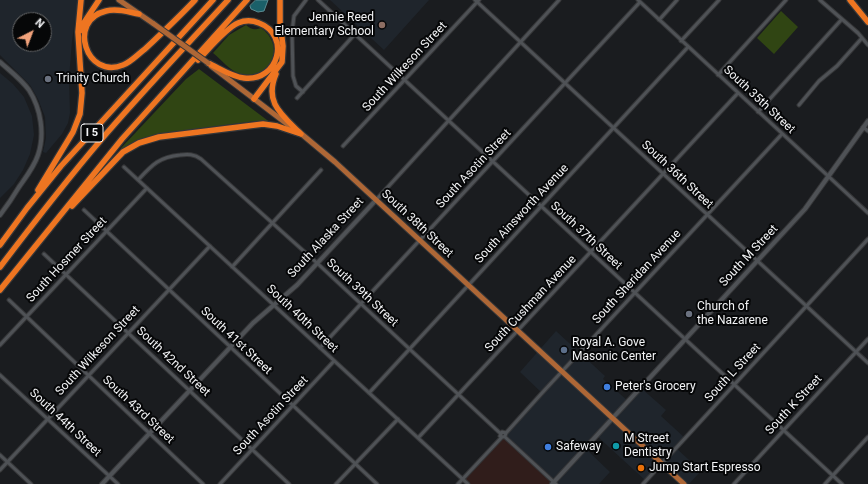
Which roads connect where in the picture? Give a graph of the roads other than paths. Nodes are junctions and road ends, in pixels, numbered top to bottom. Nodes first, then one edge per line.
1 (81, 0) edge
2 (99, 0) edge
3 (119, 0) edge
4 (195, 0) edge
5 (212, 0) edge
6 (228, 0) edge
7 (247, 0) edge
8 (280, 0) edge
9 (306, 0) edge
10 (318, 0) edge
11 (559, 0) edge
12 (678, 0) edge
13 (719, 0) edge
14 (786, 0) edge
15 (820, 0) edge
16 (850, 0) edge
17 (477, 1) edge
18 (639, 1) edge
19 (139, 14) junction
20 (659, 20) junction
21 (842, 20) junction
22 (868, 22) edge
23 (355, 34) junction
24 (862, 38) junction
25 (78, 41) junction
26 (681, 41) junction
27 (520, 42) junction
28 (868, 45) edge
29 (688, 47) junction
30 (0, 62) edge
31 (208, 63) junction
32 (280, 66) junction
33 (718, 75) junction
34 (405, 80) junction
35 (565, 83) junction
36 (303, 92) junction
37 (738, 93) junction
38 (159, 98) junction
39 (297, 98) dead end
40 (254, 100) junction
41 (799, 105) dead end
42 (758, 112) junction
43 (449, 121) junction
44 (868, 121) edge
45 (863, 127) junction
46 (614, 129) junction
47 (868, 131) edge
48 (301, 134) junction
49 (782, 134) junction
50 (343, 146) dead end
51 (493, 161) junction
52 (124, 167) dead end
53 (320, 170) dead end
54 (662, 174) junction
55 (829, 177) junction
56 (138, 180) junction
57 (147, 188) junction
58 (376, 200) junction
59 (542, 207) junction
60 (27, 208) junction
61 (84, 210) dead end
62 (868, 213) edge
63 (0, 215) edge
64 (707, 215) junction
65 (273, 223) junction
66 (107, 231) junction
67 (868, 239) edge
68 (420, 240) junction
69 (0, 245) edge
70 (210, 246) junction
71 (33, 249) junction
72 (590, 252) junction
73 (44, 254) dead end
74 (758, 261) junction
75 (317, 263) junction
76 (232, 267) junction
77 (0, 268) edge
78 (66, 274) junction
79 (468, 285) junction
80 (168, 289) junction
81 (0, 290) edge
82 (634, 293) junction
83 (8, 300) dead end
84 (273, 304) junction
85 (361, 304) junction
86 (807, 306) junction
87 (26, 317) junction
88 (518, 331) junction
89 (128, 332) junction
90 (685, 339) junction
91 (868, 339) edge
92 (0, 345) edge
93 (230, 348) junction
94 (320, 348) junction
95 (409, 349) junction
96 (856, 352) junction
97 (334, 361) junction
98 (868, 363) edge
99 (562, 371) junction
100 (0, 375) edge
101 (88, 376) junction
102 (734, 385) junction
103 (190, 391) junction
104 (369, 392) junction
105 (459, 395) junction
106 (292, 406) junction
107 (613, 418) junction
108 (48, 419) junction
109 (398, 419) junction
110 (783, 430) junction
111 (150, 434) junction
112 (504, 436) junction
113 (868, 437) edge
114 (418, 438) junction
115 (253, 449) junction
116 (0, 455) edge
117 (7, 462) junction
118 (662, 463) junction
119 (355, 464) junction
120 (0, 470) edge
121 (832, 475) junction
122 (110, 476) junction
123 (462, 479) junction
124 (554, 483) edge
125 (31, 484) edge
126 (102, 484) edge
127 (118, 484) edge
128 (203, 484) edge
129 (220, 484) edge
130 (289, 484) edge
131 (336, 484) edge
132 (377, 484) edge
133 (458, 484) edge
134 (468, 484) edge
135 (642, 484) edge
136 (684, 484) edge
137 (734, 484) edge
138 (825, 484) edge
139 (842, 484) edge

1 - 25 highway
2 - 25 highway
3 - 19 main road, South 38th Street
4 - 19 highway
5 - 60 highway, I 5
6 - 77 highway, I 5
7 - 38 highway
8 - 32 highway
9 - 36 street
10 - 23 street, South 37th Street
11 - 27 street, South Alaska Street
12 - 20 street
13 - 26 street
14 - 33 street
15 - 21 street
16 - 22 highway
17 - 27 street, South 36th Street
17 - 34 street, South Wilkeson Street
18 - 20 street, South 35th Street
18 - 35 street, South Asotin Street
19 - 31 main road, South 38th Street, bridge
20 - 26 street, South 35th Street
21 - 24 street
21 - 42 street
23 - 34 street, South 37th Street
23 - 36 street
24 - 28 street
24 - 41 street
25 - 60 highway
26 - 29 street, South 35th Street
27 - 35 street, South 36th Street
27 - 43 street, South Alaska Street
29 - 33 street, South 35th Street
29 - 46 street, South Ainsworth Avenue
30 - 63 street
31 - 38 highway
31 - 40 main road, South 38th Street
32 - 40 highway
32 - 48 highway
33 - 37 street, South 35th Street
34 - 43 street, South 37th Street
34 - 50 street, South Wilkeson Street
35 - 46 street, South 36th Street
35 - 51 street, South Asotin Street
36 - 39 street
37 - 42 street, South 35th Street
37 - 54 street, South Cushman Avenue
38 - 71 highway
40 - 48 main road, South 38th Street
42 - 49 street, South 35th Street
43 - 51 street, South 37th Street
43 - 58 street, South Alaska Street
44 - 45 street, South M Street
45 - 47 street
45 - 55 street, South M Street
46 - 54 street, South 36th Street
46 - 59 street, South Ainsworth Avenue
48 - 58 main road, South 38th Street
48 - 71 highway
49 - 55 street, South 35th Street
49 - 64 street, South Sheridan Avenue
51 - 59 street, South 37th Street
51 - 68 street, South Asotin Street
52 - 56 street, South 40th Street
53 - 65 street
54 - 64 street, South 36th Street
54 - 72 street, South Cushman Avenue
55 - 62 street, South 35th Street
55 - 74 street, South M Street
56 - 57 street, South 40th Street
56 - 65 street, South 39th Street
57 - 66 street, South Hosmer Street
57 - 70 street, South 40th Street
58 - 68 main road, South 38th Street
58 - 75 street, South Alaska Street
59 - 72 street, South 37th Street
59 - 79 street, South Ainsworth Avenue
60 - 69 highway, I 5
61 - 66 street, South 41st Street
64 - 74 street, South 36th Street
64 - 82 street, South Sheridan Avenue
65 - 75 street, South 39th Street
65 - 76 street
66 - 78 street, South Hosmer Street
66 - 80 street, South 41st Street
67 - 86 street, South L Street
68 - 79 main road, South 38th Street
68 - 85 street, South Asotin Street
70 - 76 street, South 40th Street
70 - 80 street, South Wilkeson Street
71 - 81 highway
72 - 82 street, South 37th Street
72 - 88 street, South Cushman Avenue
73 - 78 street, South 42nd Street
74 - 86 street, South 36th Street
74 - 90 street, South M Street
75 - 84 street, South Alaska Street
75 - 85 street, South 39th Street
76 - 84 street, South 40th Street
78 - 87 street, South Hosmer Street
78 - 89 street, South 42nd Street
79 - 88 main road, South 38th Street
79 - 95 street, South Ainsworth Avenue
80 - 89 street, South Wilkeson Street
80 - 93 street, South 41st Street
82 - 90 street, South 37th Street
82 - 99 street, South Sheridan Avenue
83 - 87 street, South 43rd Street
84 - 93 street, South Alaska Street
84 - 94 street, South 40th Street
85 - 94 street, South Asotin Street
85 - 95 street, South 39th Street
86 - 96 street, South 36th Street
86 - 102 street, South L Street
87 - 92 street, South Hosmer Street
87 - 101 street, South 43rd Street
88 - 99 main road, South 38th Street
88 - 105 street, South Cushman Avenue
89 - 101 street, South Wilkeson Street
89 - 103 street, South 42nd Street
90 - 102 street, South 37th Street
90 - 107 street, South M Street
91 - 96 street, South K Street
93 - 103 street, South Alaska Street
93 - 106 street, South 41st Street
94 - 97 street, South 40th Street
95 - 104 street, South Ainsworth Avenue
95 - 105 street, South 39th Street
96 - 98 street, South 36th Street
96 - 110 street, South K Street
97 - 104 street, South 40th Street
97 - 106 street, South Asotin Street
99 - 107 main road, South 38th Street
99 - 112 street, South Sheridan Avenue
100 - 108 street, South 44th Street
101 - 108 street, South Wilkeson Street
101 - 111 street, South 43rd Street
102 - 110 street, South 37th Street
102 - 118 street, South L Street
103 - 111 street, South Alaska Street
103 - 115 street, South 42nd Street
104 - 109 street, South 40th Street
105 - 112 street, South 39th Street
105 - 114 street, South Cushman Avenue
106 - 115 street, South Asotin Street
106 - 119 street, South 41st Street
107 - 118 main road, South 38th Street
107 - 124 street, South M Street
108 - 117 street, South Wilkeson Street
108 - 122 street, South 44th Street
109 - 114 street, South 40th Street
109 - 119 street
110 - 121 street, South 37th Street
110 - 137 street, South K Street
111 - 122 street, South Alaska Street
111 - 128 street, South 43rd Street
112 - 123 street, South Sheridan Avenue
112 - 124 street
113 - 121 street
114 - 123 street, South 40th Street
115 - 129 street, South Asotin Street
115 - 130 street, South 42nd Street
116 - 117 street
117 - 120 street, South Wilkeson Street
117 - 125 street
118 - 135 street, South L Street
118 - 136 main road, South 38th Street
119 - 131 street
119 - 132 street, South 41st Street
121 - 138 street
121 - 139 street, South 37th Street
122 - 126 street, South Alaska Street
122 - 127 street, South 44th Street
123 - 133 street, South Sheridan Avenue
123 - 134 street, South 40th Street

